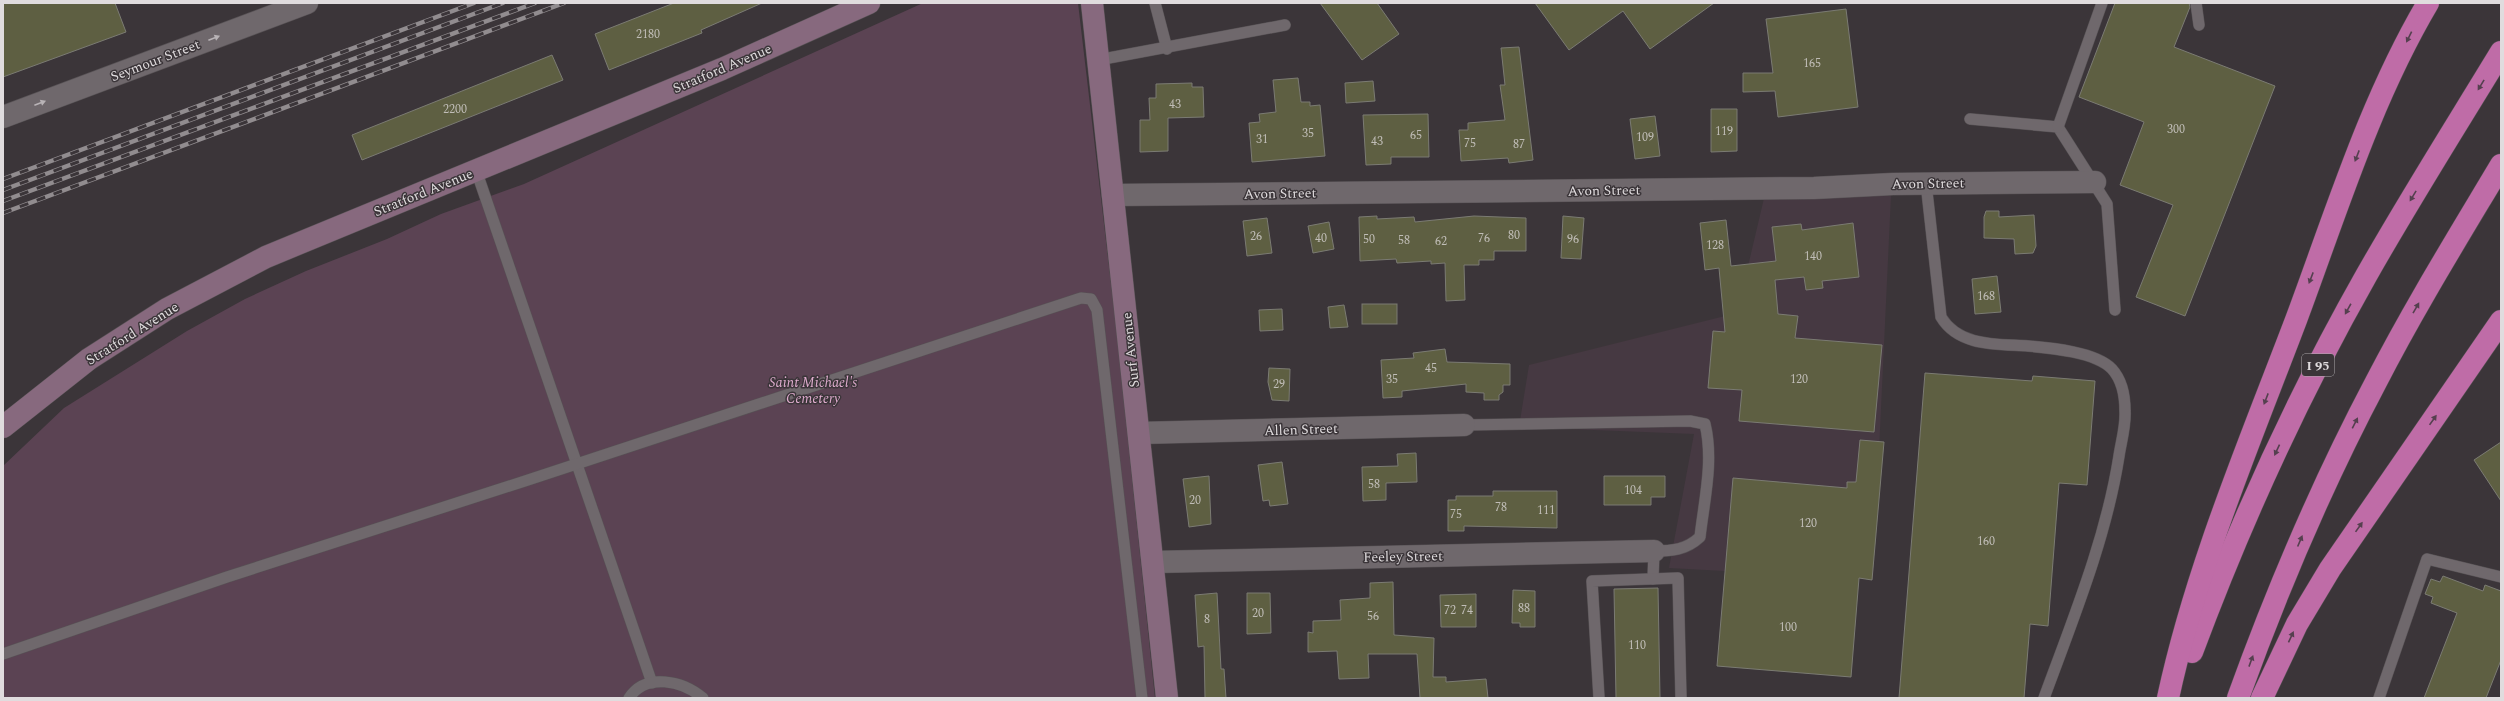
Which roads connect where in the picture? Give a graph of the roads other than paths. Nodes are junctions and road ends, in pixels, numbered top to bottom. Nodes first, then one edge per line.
1 (307, 3) edge
2 (869, 3) edge
3 (1092, 3) edge
4 (1155, 3) edge
5 (2102, 3) edge
6 (2196, 3) edge
7 (2428, 3) edge
8 (1285, 25) dead end
9 (2199, 25) dead end
10 (1167, 49) junction
11 (2501, 52) edge
12 (1098, 60) junction
13 (3, 117) edge
14 (1970, 119) dead end
15 (2058, 127) junction
16 (2501, 165) edge
17 (476, 170) junction
18 (2095, 182) junction
19 (1926, 183) junction
20 (1113, 195) junction
21 (2115, 310) dead end
22 (2501, 321) edge
23 (1464, 424) joint
24 (3, 427) edge
25 (1139, 433) junction
26 (579, 464) junction
27 (1654, 551) junction
28 (1153, 562) junction
29 (2501, 577) edge
30 (1652, 579) junction
31 (3, 654) edge
32 (652, 684) junction
33 (629, 698) edge
34 (702, 698) edge
35 (1142, 698) edge
36 (1167, 698) edge
37 (1599, 698) edge
38 (1681, 698) edge
39 (2044, 698) edge
40 (2168, 698) edge
41 (2175, 698) edge
42 (2238, 698) edge
43 (2262, 698) edge
44 (2379, 698) edge

13 -> 1 street, Seymour Street
2 - 17 main road, Stratford Avenue
3 - 12 main road, Surf Avenue
4 - 10 lane
5 - 15 lane
6 - 9 lane
7 -> 40 highway
8 - 10 lane
10 - 12 lane
11 -> 41 highway, I 95
12 - 20 main road, Surf Avenue
14 - 15 lane
15 - 18 lane
42 -> 16 highway
17 - 24 main road, Stratford Avenue
17 - 26 lane
18 - 19 street, Avon Street
18 - 21 lane
19 - 20 street, Avon Street
19 - 39 lane
20 - 25 main road, Surf Avenue
43 -> 22 highway
23 - 25 street, Allen Street
23 - 27 lane
25 - 28 main road, Surf Avenue
26 - 31 lane
26 - 32 lane
26 - 35 lane
27 - 28 street, Feeley Street
27 - 30 lane
28 - 36 main road, Surf Avenue
29 - 44 lane
30 - 37 lane
30 - 38 lane
32 - 33 lane
32 - 34 lane

